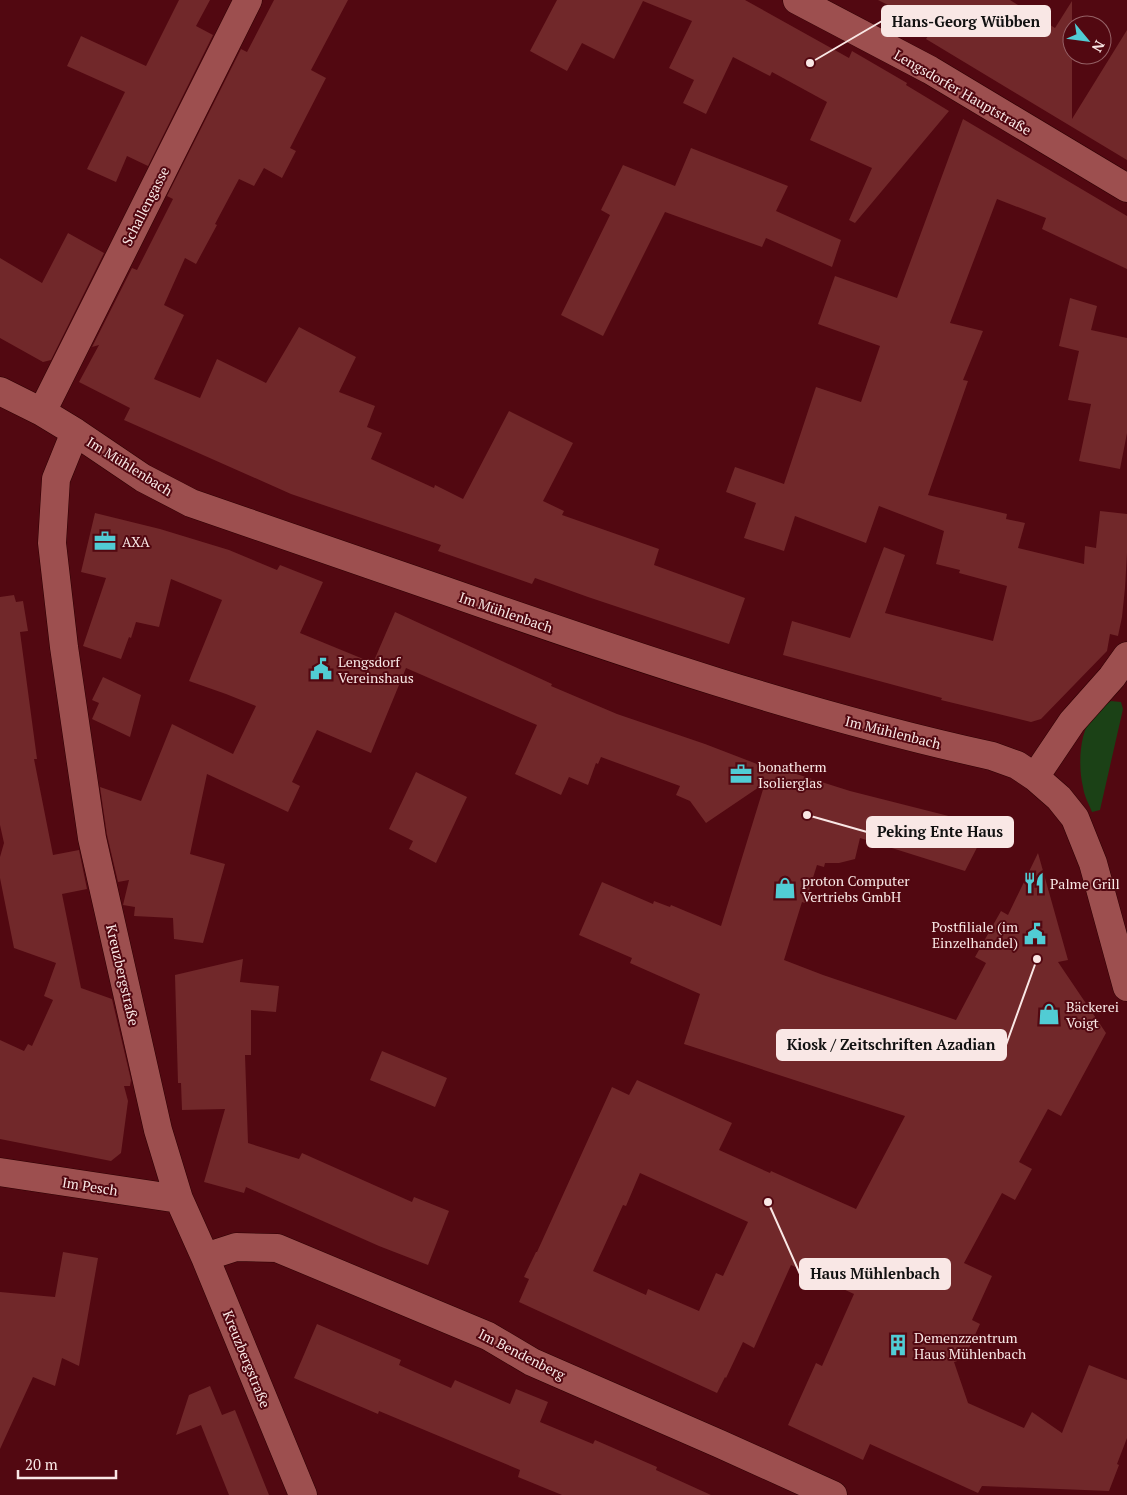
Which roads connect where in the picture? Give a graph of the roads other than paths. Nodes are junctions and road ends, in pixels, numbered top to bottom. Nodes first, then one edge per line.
1 (248, 0) edge
2 (797, 0) edge
3 (1126, 185) edge
4 (0, 391) edge
5 (42, 412) junction
6 (75, 432) junction
7 (1127, 656) edge
8 (1035, 777) junction
9 (1127, 987) edge
10 (0, 1172) edge
11 (180, 1199) junction
12 (205, 1257) junction
13 (303, 1495) edge
14 (833, 1495) edge

1 - 5 street, Schallengasse
2 - 3 street, Lengsdorfer Hauptstraße
4 - 5 street, Im Mühlenbach
5 - 6 street, Im Mühlenbach
6 - 8 street, Im Mühlenbach
6 - 11 street, Kreuzbergstraße
7 - 8 street
8 - 9 street, Im Mühlenbach
10 - 11 street, Im Pesch
11 - 12 street, Kreuzbergstraße
12 - 13 street, Kreuzbergstraße
12 - 14 street, Im Bendenberg

